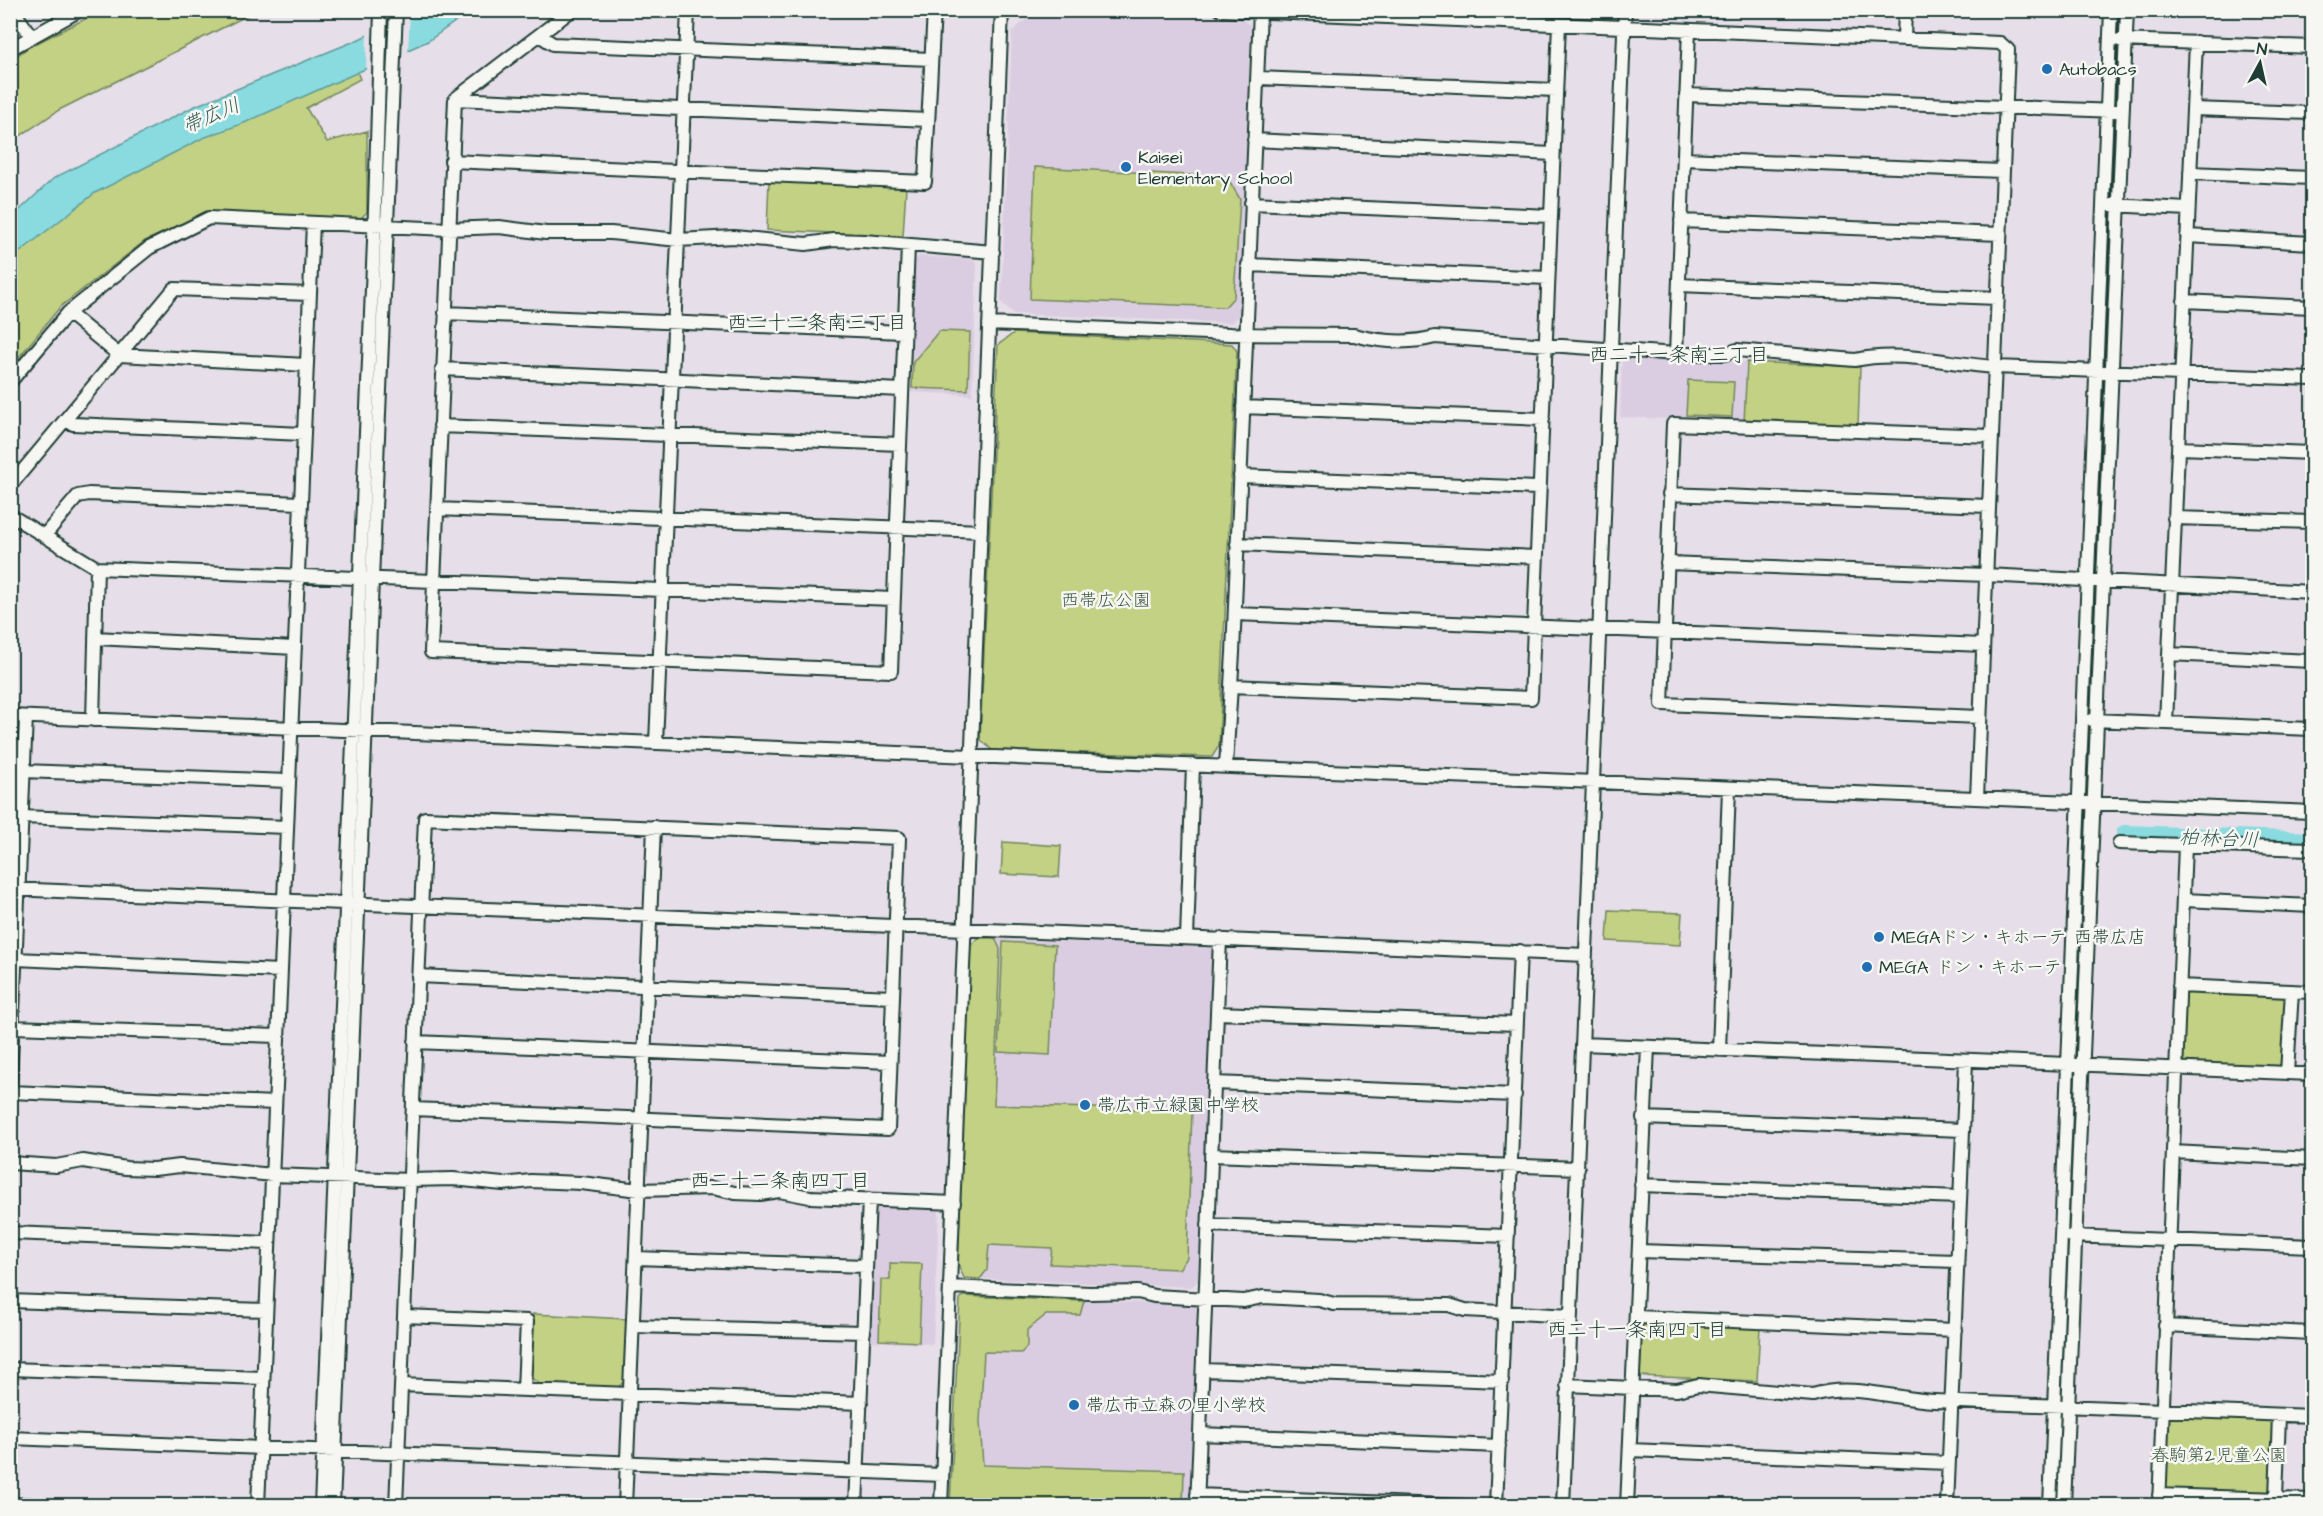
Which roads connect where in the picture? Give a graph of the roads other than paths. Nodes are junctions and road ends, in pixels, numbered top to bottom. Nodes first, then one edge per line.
1 (13, 10) edge
2 (80, 10) edge
3 (381, 10) edge
4 (396, 10) edge
5 (572, 10) edge
6 (688, 10) edge
7 (934, 10) edge
8 (1002, 10) edge
9 (1221, 10) edge
10 (1625, 10) edge
11 (1905, 10) edge
12 (2111, 10) edge
13 (2127, 10) edge
14 (1260, 11) edge
15 (1559, 24) junction
16 (1624, 27) junction
17 (1689, 30) junction
18 (538, 35) junction
19 (31, 36) junction
20 (1904, 39) junction
21 (2110, 39) junction
22 (2126, 40) junction
23 (2196, 42) junction
24 (2313, 47) edge
25 (10, 49) edge
26 (687, 49) junction
27 (931, 59) junction
28 (1258, 78) junction
29 (1556, 90) junction
30 (1686, 95) junction
31 (455, 99) junction
32 (2005, 109) junction
33 (2193, 109) junction
34 (684, 110) junction
35 (2123, 111) junction
36 (2108, 112) junction
37 (2313, 113) edge
38 (928, 120) junction
39 (1254, 140) junction
40 (1553, 154) junction
41 (1684, 159) junction
42 (451, 161) junction
43 (2002, 171) junction
44 (681, 172) junction
45 (2190, 173) junction
46 (2313, 178) edge
47 (1251, 203) junction
48 (2104, 205) junction
49 (2119, 206) junction
50 (2188, 209) junction
51 (1550, 216) junction
52 (1682, 221) junction
53 (313, 223) junction
54 (381, 225) junction
55 (448, 229) junction
56 (2000, 234) junction
57 (2187, 236) junction
58 (678, 240) junction
59 (2313, 243) edge
60 (908, 246) junction
61 (993, 252) junction
62 (1248, 265) junction
63 (1548, 278) junction
64 (1679, 285) junction
65 (310, 294) junction
66 (1997, 298) junction
67 (2184, 301) junction
68 (2313, 307) edge
69 (68, 313) junction
70 (445, 313) junction
71 (674, 323) junction
72 (989, 324) junction
73 (903, 332) junction
74 (1246, 334) junction
75 (1545, 347) junction
76 (1611, 350) junction
77 (1676, 354) junction
78 (119, 355) junction
79 (306, 365) junction
80 (1995, 367) junction
81 (442, 369) junction
82 (2097, 370) junction
83 (2112, 371) junction
84 (2181, 373) junction
85 (2313, 379) edge
86 (671, 380) junction
87 (10, 382) edge
88 (902, 390) junction
89 (1243, 407) junction
90 (1543, 419) junction
91 (65, 420) junction
92 (440, 426) junction
93 (303, 434) junction
94 (670, 436) junction
95 (1991, 436) junction
96 (900, 444) junction
97 (2179, 447) junction
98 (2313, 453) edge
99 (1240, 476) junction
100 (10, 486) edge
101 (1538, 488) junction
102 (1669, 494) junction
103 (300, 503) junction
104 (1989, 506) junction
105 (437, 509) junction
106 (10, 515) edge
107 (666, 518) junction
108 (2174, 518) junction
109 (2313, 522) edge
110 (896, 527) junction
111 (981, 531) junction
112 (44, 536) junction
113 (1237, 544) junction
114 (1536, 557) junction
115 (1667, 563) junction
116 (97, 567) junction
117 (297, 574) junction
118 (1986, 575) junction
119 (360, 577) junction
120 (373, 578) junction
121 (433, 581) junction
122 (2088, 581) junction
123 (2103, 582) junction
124 (2171, 585) junction
125 (664, 590) junction
126 (2313, 592) edge
127 (893, 599) junction
128 (1235, 614) junction
129 (1533, 626) junction
130 (1599, 629) junction
131 (1663, 631) junction
132 (95, 638) junction
133 (1983, 645) junction
134 (295, 648) junction
135 (2169, 654) junction
136 (2313, 660) edge
137 (660, 662) junction
138 (1232, 686) junction
139 (10, 716) edge
140 (26, 717) junction
141 (1980, 717) junction
142 (93, 720) junction
143 (2083, 720) junction
144 (2098, 720) junction
145 (2166, 723) junction
146 (291, 728) junction
147 (2313, 729) edge
148 (352, 731) junction
149 (366, 731) junction
150 (656, 743) junction
151 (972, 757) junction
152 (1193, 765) junction
153 (1226, 766) junction
154 (23, 771) junction
155 (289, 781) junction
156 (1593, 783) junction
157 (1729, 789) junction
158 (1977, 798) junction
159 (2079, 802) junction
160 (2094, 803) junction
161 (2313, 812) edge
162 (21, 817) junction
163 (287, 827) junction
164 (654, 827) junction
165 (2119, 843) dead end
166 (2185, 845) junction
167 (2313, 849) edge
168 (14, 889) edge
169 (283, 900) junction
170 (2184, 900) junction
171 (346, 903) junction
172 (360, 903) junction
173 (421, 906) junction
174 (2313, 906) edge
175 (650, 915) junction
176 (896, 926) junction
177 (964, 928) junction
178 (1186, 938) junction
179 (1220, 939) junction
180 (1520, 951) junction
181 (1586, 954) junction
182 (16, 959) junction
183 (280, 970) junction
184 (418, 976) junction
185 (647, 986) junction
186 (2179, 986) junction
187 (2292, 992) junction
188 (2313, 992) edge
189 (892, 997) junction
190 (1217, 1013) junction
191 (1517, 1024) junction
192 (13, 1027) junction
193 (278, 1036) junction
194 (416, 1042) junction
195 (1582, 1044) junction
196 (1647, 1047) junction
197 (1719, 1050) junction
198 (645, 1052) junction
199 (1966, 1061) junction
200 (890, 1062) junction
201 (2068, 1064) junction
202 (2083, 1065) junction
203 (2176, 1068) junction
204 (2287, 1073) junction
205 (2313, 1074) edge
206 (10, 1082) edge
207 (1214, 1083) junction
208 (10, 1092) edge
209 (1515, 1095) junction
210 (275, 1103) junction
211 (412, 1109) junction
212 (641, 1118) junction
213 (1643, 1118) junction
214 (1962, 1130) junction
215 (2173, 1152) junction
216 (1211, 1155) junction
217 (2313, 1159) edge
218 (10, 1163) edge
219 (1511, 1166) junction
220 (1578, 1168) junction
221 (273, 1175) junction
222 (334, 1178) junction
223 (349, 1178) junction
224 (410, 1180) junction
225 (1641, 1185) junction
226 (639, 1190) junction
227 (1960, 1197) junction
228 (869, 1199) junction
229 (954, 1203) junction
230 (1208, 1225) junction
231 (10, 1233) edge
232 (1508, 1236) junction
233 (2061, 1236) junction
234 (2077, 1237) junction
235 (2169, 1241) junction
236 (269, 1243) junction
237 (2313, 1246) edge
238 (1639, 1251) junction
239 (636, 1258) junction
240 (1957, 1261) junction
241 (866, 1266) junction
242 (950, 1287) junction
243 (1204, 1299) junction
244 (10, 1301) edge
245 (265, 1311) junction
246 (1506, 1313) junction
247 (404, 1316) junction
248 (1571, 1316) junction
249 (1636, 1317) junction
250 (633, 1326) junction
251 (2164, 1326) junction
252 (1955, 1330) junction
253 (864, 1332) junction
254 (2313, 1333) edge
255 (10, 1370) edge
256 (1203, 1370) junction
257 (263, 1378) junction
258 (1502, 1381) junction
259 (401, 1385) junction
260 (1567, 1385) junction
261 (1632, 1387) junction
262 (524, 1390) junction
263 (629, 1395) junction
264 (1952, 1402) junction
265 (861, 1403) junction
266 (2054, 1406) junction
267 (2069, 1406) junction
268 (2162, 1410) junction
269 (2279, 1415) junction
270 (2313, 1416) edge
271 (1200, 1434) junction
272 (10, 1438) edge
273 (1499, 1446) junction
274 (261, 1448) junction
275 (322, 1450) junction
276 (336, 1450) junction
277 (1630, 1450) junction
278 (398, 1453) junction
279 (627, 1463) junction
280 (1948, 1463) junction
281 (858, 1473) junction
282 (942, 1475) junction
283 (2276, 1498) junction
284 (1197, 1500) edge
285 (2159, 1500) edge
286 (2313, 1500) edge
287 (10, 1504) edge
288 (55, 1506) edge
289 (258, 1506) edge
290 (321, 1506) edge
291 (333, 1506) edge
292 (396, 1506) edge
293 (625, 1506) edge
294 (856, 1506) edge
295 (941, 1506) edge
296 (1465, 1506) edge
297 (1496, 1506) edge
298 (1563, 1506) edge
299 (1627, 1506) edge
300 (1947, 1506) edge
301 (2050, 1506) edge
302 (2064, 1506) edge

1 - 19 street
2 - 19 street
3 - 54 street
4 - 54 street
5 - 18 street
6 - 26 street
7 - 27 street
8 - 61 street
9 - 14 street
10 - 16 street
11 - 20 street
12 - 21 street
13 - 22 street
14 - 15 street
14 - 28 street
15 - 16 street
15 - 29 street
16 - 17 street
16 - 76 street
17 - 20 street
17 - 30 street
18 - 26 street
18 - 31 street
19 - 25 street
20 - 32 street
21 - 22 street
21 - 36 street
22 - 23 street
22 - 35 street
23 - 24 street
23 - 33 street
26 - 27 street
26 - 34 street
27 - 38 street
28 - 29 street
28 - 39 street
29 - 40 street
30 - 32 street
30 - 41 street
31 - 34 street
31 - 42 street
32 - 36 street
32 - 43 street
33 - 37 street
33 - 45 street
34 - 38 street
34 - 44 street
35 - 36 street
35 - 49 street
36 - 48 street
38 - 44 street
39 - 40 street
39 - 47 street
40 - 51 street
41 - 43 street
41 - 52 street
42 - 44 street
42 - 55 street
43 - 56 street
44 - 58 street
45 - 46 street
45 - 50 street
47 - 51 street
47 - 62 street
48 - 49 street
48 - 82 street
49 - 50 street
49 - 83 street
50 - 57 street
51 - 63 street
52 - 56 street
52 - 64 street
53 - 54 street
53 - 65 street
53 - 69 street
54 - 55 street
54 - 119 street
54 - 120 street
55 - 58 street
55 - 70 street
56 - 66 street
57 - 59 street
57 - 67 street
58 - 60 street
58 - 71 street
60 - 61 street
60 - 73 street
61 - 72 street
62 - 63 street
62 - 74 street
63 - 75 street
64 - 66 street
64 - 77 street
65 - 78 street
65 - 79 street
66 - 80 street
67 - 68 street
67 - 84 street
69 - 78 street
69 - 87 street
70 - 71 street
70 - 81 street
71 - 73 street
71 - 86 street
72 - 74 street
72 - 111 street
73 - 88 street
74 - 75 street
74 - 89 street
75 - 76 street
75 - 90 street
76 - 77 street
76 - 130 street
77 - 80 street
78 - 79 street
78 - 91 street
79 - 93 street
80 - 82 street
80 - 95 street
81 - 86 street
81 - 92 street
82 - 83 street
82 - 122 street
83 - 84 street
83 - 123 street
84 - 85 street
84 - 97 street
86 - 88 street
86 - 94 street
88 - 96 street
89 - 90 street
89 - 99 street
90 - 101 street
91 - 93 street
91 - 100 street
92 - 94 street
92 - 105 street
93 - 103 street
94 - 96 street
94 - 107 street
95 - 102 street
95 - 104 street
96 - 110 street
97 - 98 street
97 - 108 street
99 - 101 street
99 - 113 street
101 - 114 street
102 - 104 street
102 - 115 street
103 - 112 street
103 - 117 street
104 - 118 street
105 - 107 street
105 - 121 street
106 - 112 street
107 - 110 street
107 - 125 street
108 - 109 street
108 - 124 street
110 - 111 street
110 - 127 street
111 - 151 street
112 - 116 street
113 - 114 street
113 - 128 street
114 - 129 street
115 - 118 street
115 - 131 street
116 - 117 street
116 - 132 street
117 - 119 street
117 - 134 street
118 - 122 street
118 - 133 street
119 - 120 street
119 - 148 street
120 - 121 street
120 - 149 street
121 - 125 street
121 - 137 street
122 - 123 street
122 - 143 street
123 - 124 street
123 - 144 street
124 - 126 street
124 - 135 street
125 - 127 street
125 - 137 street
127 - 137 street
128 - 129 street
128 - 138 street
129 - 130 street
129 - 138 street
130 - 131 street
130 - 156 street
131 - 133 street
131 - 141 street
132 - 134 street
132 - 142 street
133 - 141 street
134 - 146 street
135 - 136 street
135 - 145 street
137 - 150 street
138 - 153 street
139 - 140 street
140 - 142 street
140 - 154 street
141 - 158 street
142 - 146 street
143 - 144 street
143 - 159 street
144 - 145 street
144 - 160 street
145 - 147 street
146 - 148 street
146 - 155 street
148 - 149 street
148 - 171 street
149 - 150 street
149 - 172 street
150 - 151 street
151 - 152 street
151 - 177 street
152 - 153 street
152 - 178 street
153 - 156 street
154 - 155 street
154 - 162 street
155 - 163 street
156 - 157 street
156 - 181 street
157 - 158 street
157 - 197 street
158 - 159 street
159 - 160 street
159 - 201 street
160 - 161 street
160 - 202 street
162 - 163 street
162 - 168 street
163 - 169 street
164 - 173 street
164 - 175 street
164 - 176 street
165 - 166 street
166 - 167 street
166 - 170 street
168 - 169 street
168 - 182 street
169 - 171 street
169 - 183 street
170 - 174 street
170 - 186 street
171 - 172 street
171 - 222 street
172 - 173 street
172 - 223 street
173 - 175 street
173 - 184 street
175 - 176 street
175 - 185 street
176 - 177 street
176 - 189 street
177 - 178 street
177 - 229 street
178 - 179 street
179 - 180 street
179 - 190 street
180 - 181 street
180 - 191 street
181 - 195 street
182 - 183 street
182 - 192 street
183 - 193 street
184 - 185 street
184 - 194 street
185 - 189 street
185 - 198 street
186 - 187 street
186 - 203 street
187 - 188 street
187 - 204 street
189 - 200 street
190 - 191 street
190 - 207 street
191 - 209 street
192 - 193 street
192 - 206 street
193 - 210 street
194 - 198 street
194 - 211 street
195 - 196 street
195 - 220 street
196 - 197 street
196 - 213 street
197 - 199 street
198 - 200 street
198 - 212 street
199 - 201 street
199 - 214 street
200 - 212 street
201 - 202 street
201 - 233 street
202 - 203 street
202 - 234 street
203 - 204 street
203 - 215 street
204 - 205 street
207 - 209 street
207 - 216 street
208 - 210 street
209 - 219 street
210 - 221 street
211 - 212 street
211 - 224 street
212 - 226 street
213 - 214 street
213 - 225 street
214 - 227 street
215 - 217 street
215 - 235 street
216 - 219 street
216 - 230 street
218 - 221 street
219 - 220 street
219 - 232 street
220 - 248 street
221 - 222 street
221 - 236 street
222 - 223 street
222 - 275 street
223 - 224 street
223 - 276 street
224 - 226 street
224 - 247 street
225 - 227 street
225 - 238 street
226 - 228 street
226 - 239 street
227 - 240 street
228 - 229 street
228 - 241 street
229 - 242 street
230 - 232 street
230 - 243 street
231 - 236 street
232 - 246 street
233 - 234 street
233 - 266 street
234 - 235 street
234 - 267 street
235 - 237 street
235 - 251 street
236 - 245 street
238 - 240 street
238 - 249 street
239 - 241 street
239 - 250 street
240 - 252 street
241 - 253 street
242 - 243 street
242 - 282 street
243 - 246 street
243 - 256 street
244 - 245 street
245 - 257 street
246 - 248 street
246 - 258 street
247 - 259 street
247 - 262 street
248 - 260 street
249 - 252 street
249 - 261 street
250 - 253 street
250 - 263 street
251 - 254 street
251 - 268 street
252 - 264 street
253 - 265 street
255 - 257 street
256 - 258 street
256 - 271 street
257 - 274 street
258 - 273 street
259 - 262 street
259 - 278 street
260 - 261 street
260 - 298 street
261 - 264 street
261 - 277 street
262 - 263 street
263 - 265 street
263 - 279 street
264 - 266 street
264 - 280 street
265 - 281 street
266 - 267 street
266 - 301 street
267 - 268 street
267 - 302 street
268 - 269 street
268 - 285 street
269 - 270 street
269 - 283 street
271 - 273 street
271 - 284 street
272 - 274 street
273 - 297 street
274 - 275 street
274 - 289 street
275 - 276 street
275 - 290 street
276 - 278 street
276 - 291 street
277 - 280 street
277 - 299 street
278 - 279 street
278 - 292 street
279 - 281 street
279 - 293 street
280 - 300 street
281 - 282 street
281 - 294 street
282 - 295 street
283 - 285 street
283 - 286 street
284 - 296 street
287 - 288 street

